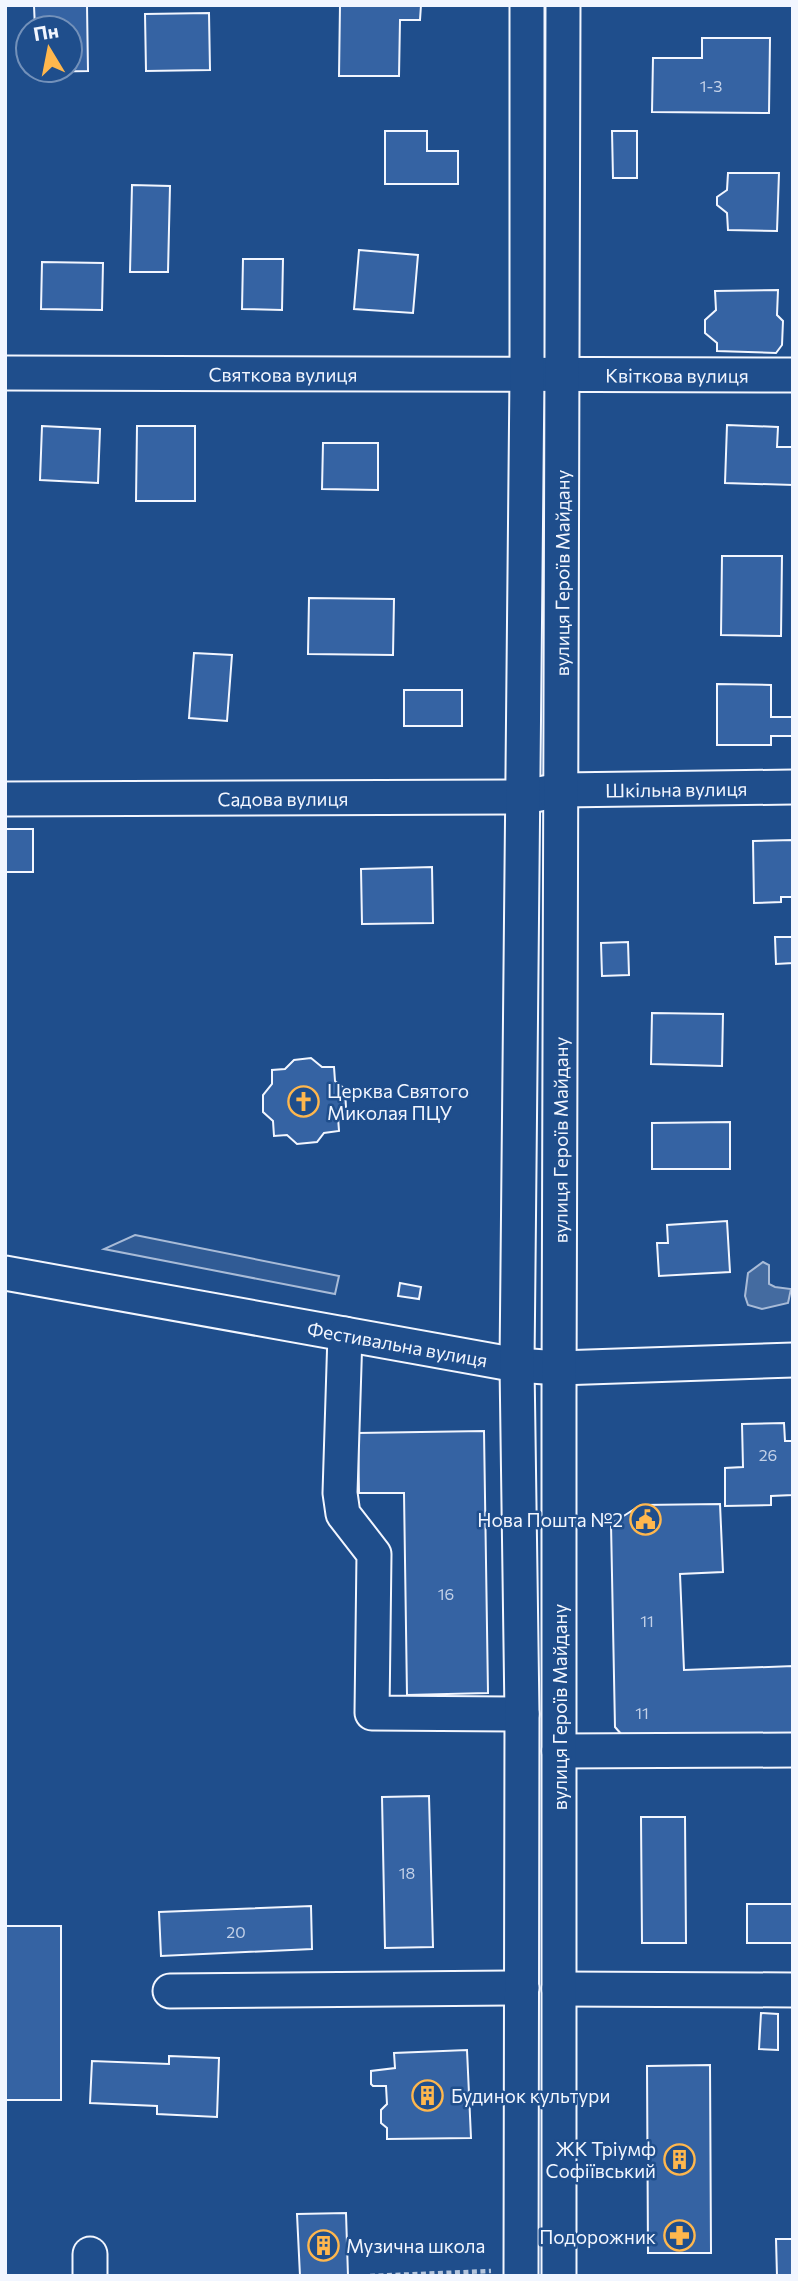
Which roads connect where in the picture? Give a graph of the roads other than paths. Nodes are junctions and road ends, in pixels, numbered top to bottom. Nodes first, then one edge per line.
1 (527, 5) edge
2 (563, 5) edge
3 (5, 373) edge
4 (527, 375) junction
5 (562, 375) junction
6 (793, 376) edge
7 (793, 787) edge
8 (561, 790) junction
9 (524, 797) junction
10 (5, 799) edge
11 (5, 1273) edge
12 (345, 1334) junction
13 (793, 1360) edge
14 (517, 1365) junction
15 (559, 1368) junction
16 (522, 1714) junction
17 (559, 1751) junction
18 (793, 1751) edge
19 (522, 1988) junction
20 (559, 1989) junction
21 (793, 1990) edge
22 (170, 1991) dead end
23 (509, 2273) edge
24 (559, 2276) edge

1 - 4 street, вулиця Героїв Майдану
2 - 5 street, вулиця Героїв Майдану
3 - 4 street, Святкова вулиця
4 - 5 street, Святкова вулиця
4 - 9 street, вулиця Героїв Майдану
5 - 6 street, Квіткова вулиця
5 - 8 street, вулиця Героїв Майдану
7 - 8 street, Шкільна вулиця
8 - 9 street, Садова вулиця
8 - 15 street, вулиця Героїв Майдану
9 - 10 street, Садова вулиця
9 - 14 street, вулиця Героїв Майдану
11 - 12 street, Фестивальна вулиця
12 - 14 street, Фестивальна вулиця
12 - 16 street
13 - 15 street, Фестивальна вулиця
14 - 15 street, Фестивальна вулиця
14 - 16 street, вулиця Героїв Майдану
15 - 17 street, вулиця Героїв Майдану
16 - 19 street, вулиця Героїв Майдану
17 - 18 street
17 - 20 street, вулиця Героїв Майдану
19 - 22 street
19 - 23 street, вулиця Героїв Майдану
20 - 21 street
20 - 24 street, вулиця Героїв Майдану

